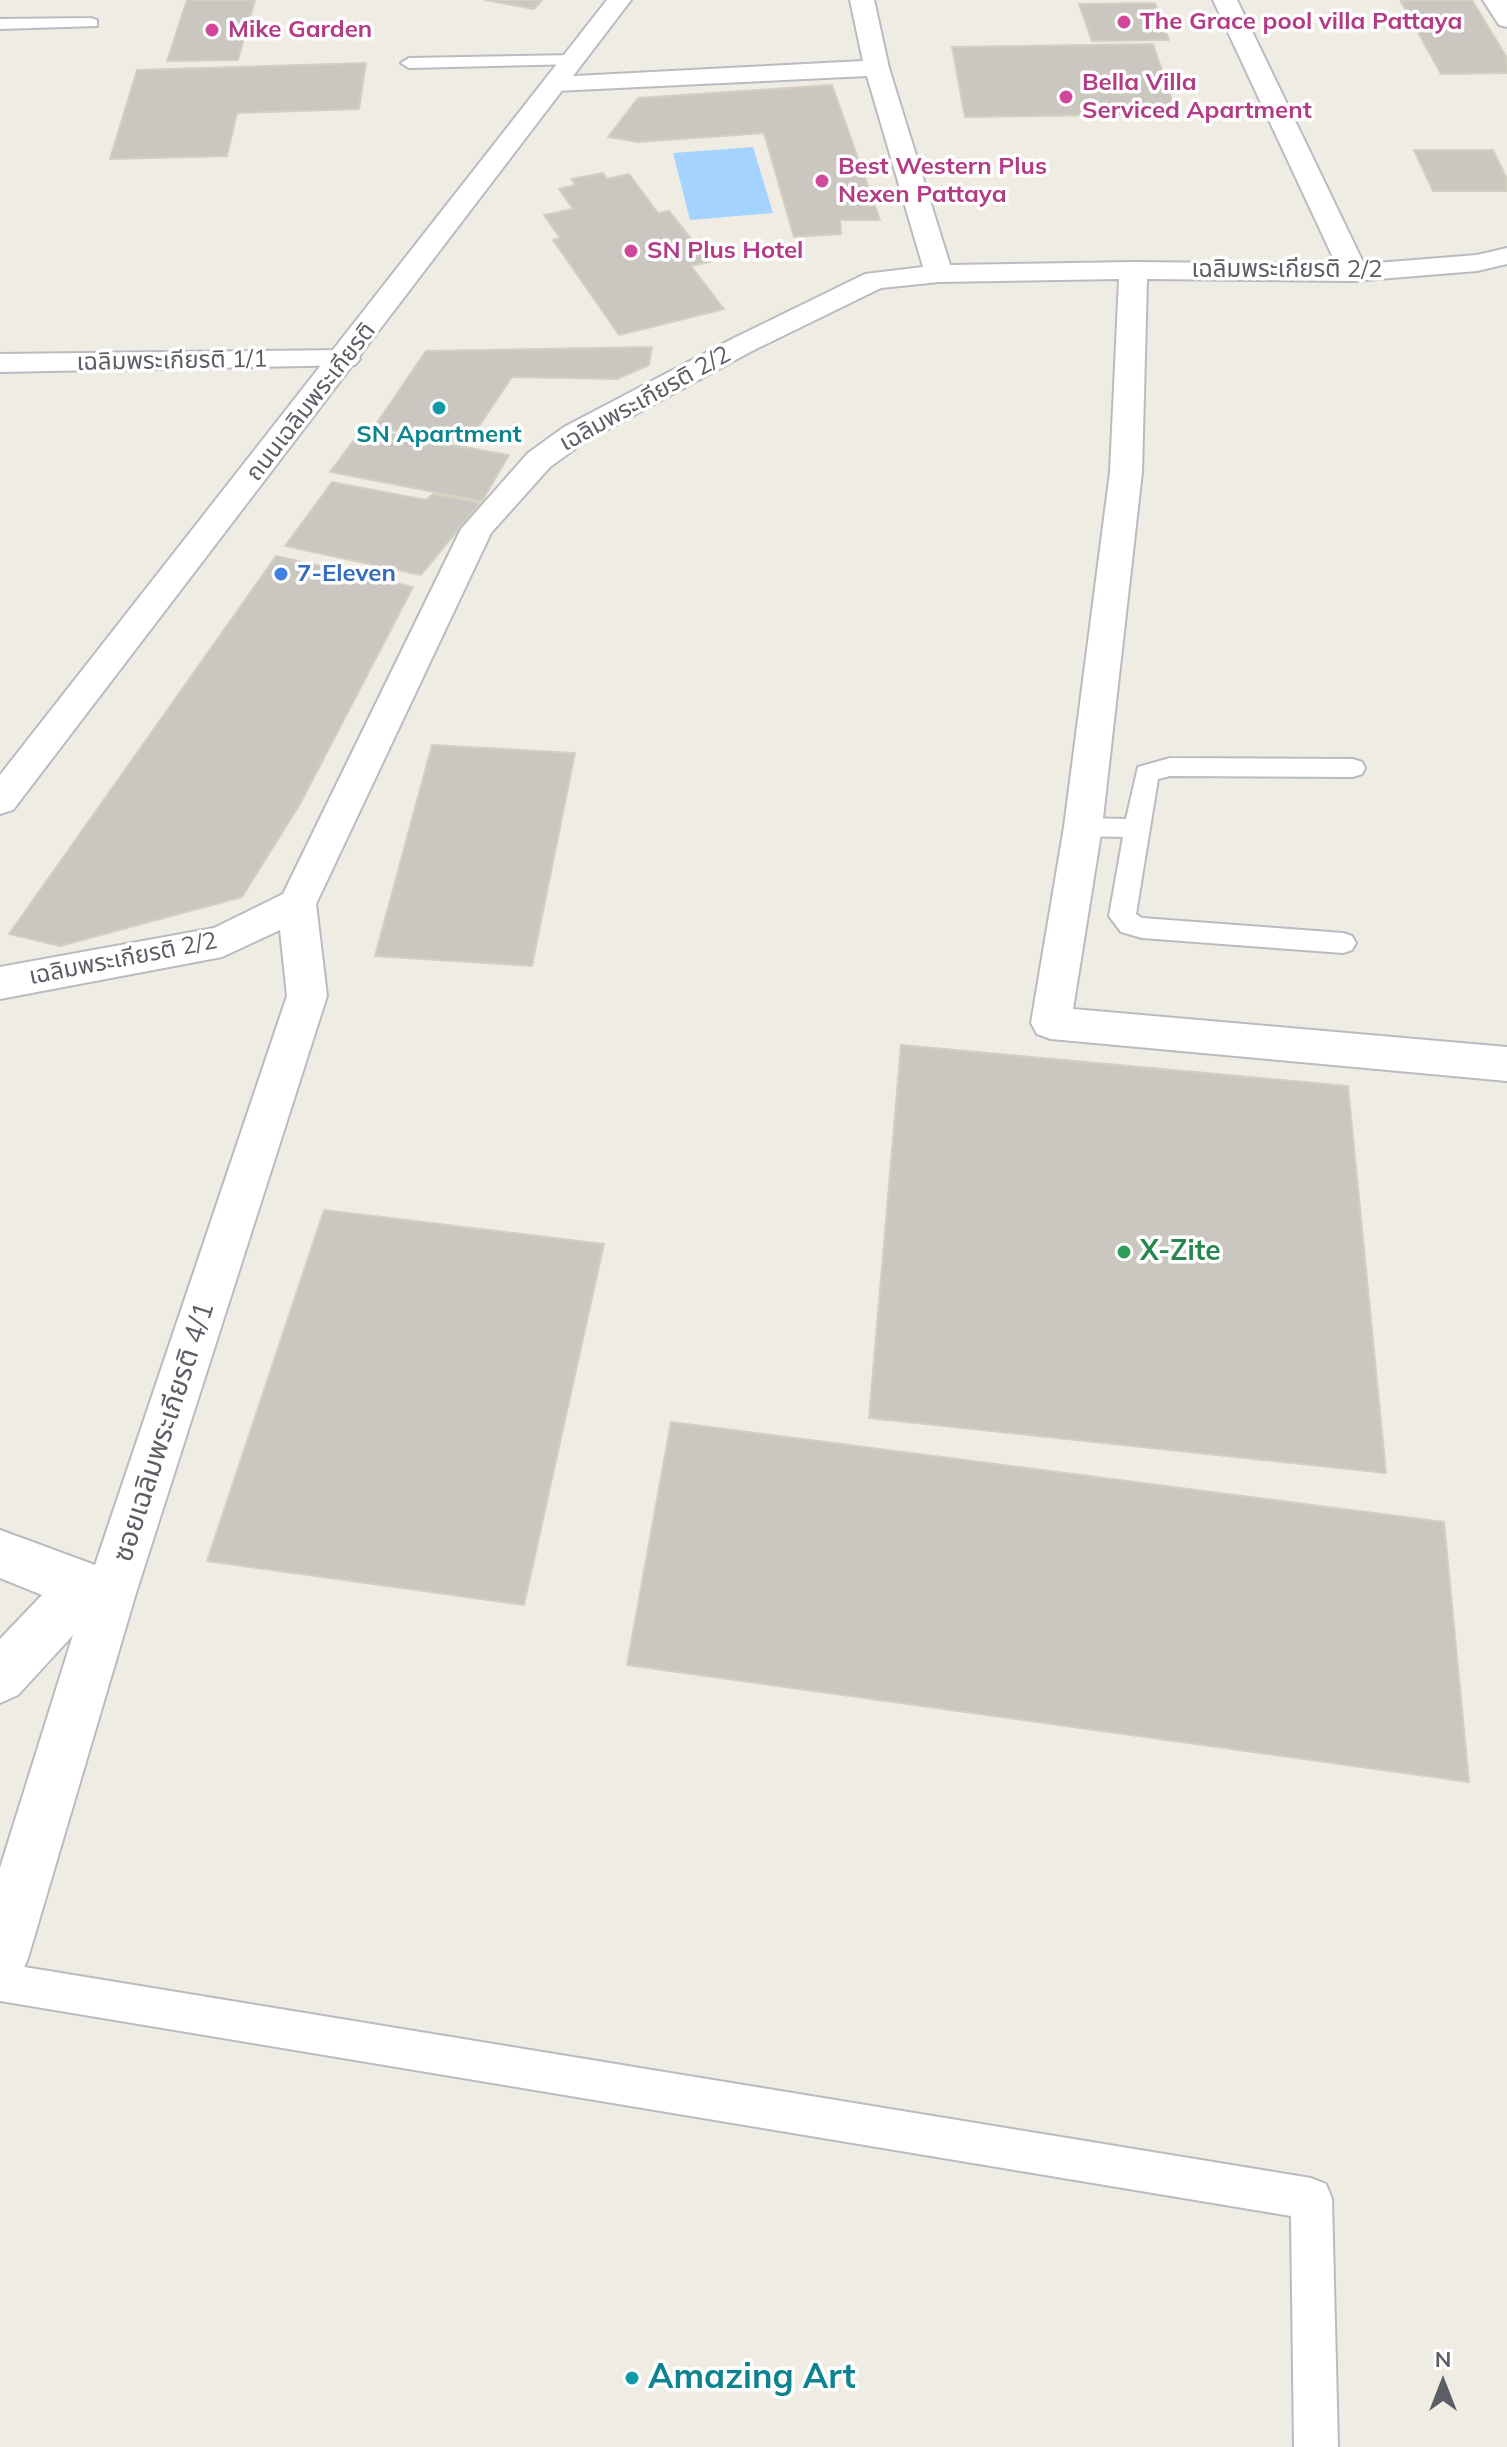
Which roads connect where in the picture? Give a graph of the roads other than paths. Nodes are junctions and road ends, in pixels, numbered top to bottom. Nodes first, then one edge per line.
1 (619, 0) edge
2 (862, 0) edge
3 (1225, 0) edge
4 (1495, 0) edge
5 (1507, 20) edge
6 (91, 23) dead end
7 (0, 24) edge
8 (409, 63) dead end
9 (877, 68) junction
10 (565, 72) junction
11 (1507, 256) edge
12 (1133, 270) junction
13 (1354, 273) junction
14 (939, 274) junction
15 (345, 359) junction
16 (0, 363) edge
17 (1353, 768) dead end
18 (0, 801) edge
19 (1083, 827) junction
20 (1135, 828) junction
21 (297, 904) junction
22 (1343, 943) dead end
23 (0, 983) edge
24 (1507, 1064) edge
25 (0, 1554) edge
26 (97, 1590) junction
27 (0, 1677) edge
28 (0, 1958) edge
29 (0, 1982) edge
30 (1316, 2447) edge

1 - 10 street, ถนนเฉลิมพระเกียรติ
2 - 9 street
3 - 13 street
4 - 5 street
6 - 7 lane
8 - 10 lane
9 - 10 street
9 - 14 street
10 - 15 street, ถนนเฉลิมพระเกียรติ
11 - 13 street, เฉลิมพระเกียรติ 2/2
12 - 13 street, เฉลิมพระเกียรติ 2/2
12 - 14 street, เฉลิมพระเกียรติ 2/2
12 - 19 street
14 - 21 street, เฉลิมพระเกียรติ 2/2
15 - 16 street, เฉลิมพระเกียรติ 1/1
15 - 18 street, ถนนเฉลิมพระเกียรติ
17 - 20 lane
19 - 20 lane
19 - 24 street
20 - 22 lane
21 - 23 street, เฉลิมพระเกียรติ 2/2
21 - 26 street, ซอยเฉลิมพระเกียรติ 4/1
25 - 26 street
26 - 27 street
26 - 28 street, ซอยเฉลิมพระเกียรติ 4/1
29 - 30 lane

